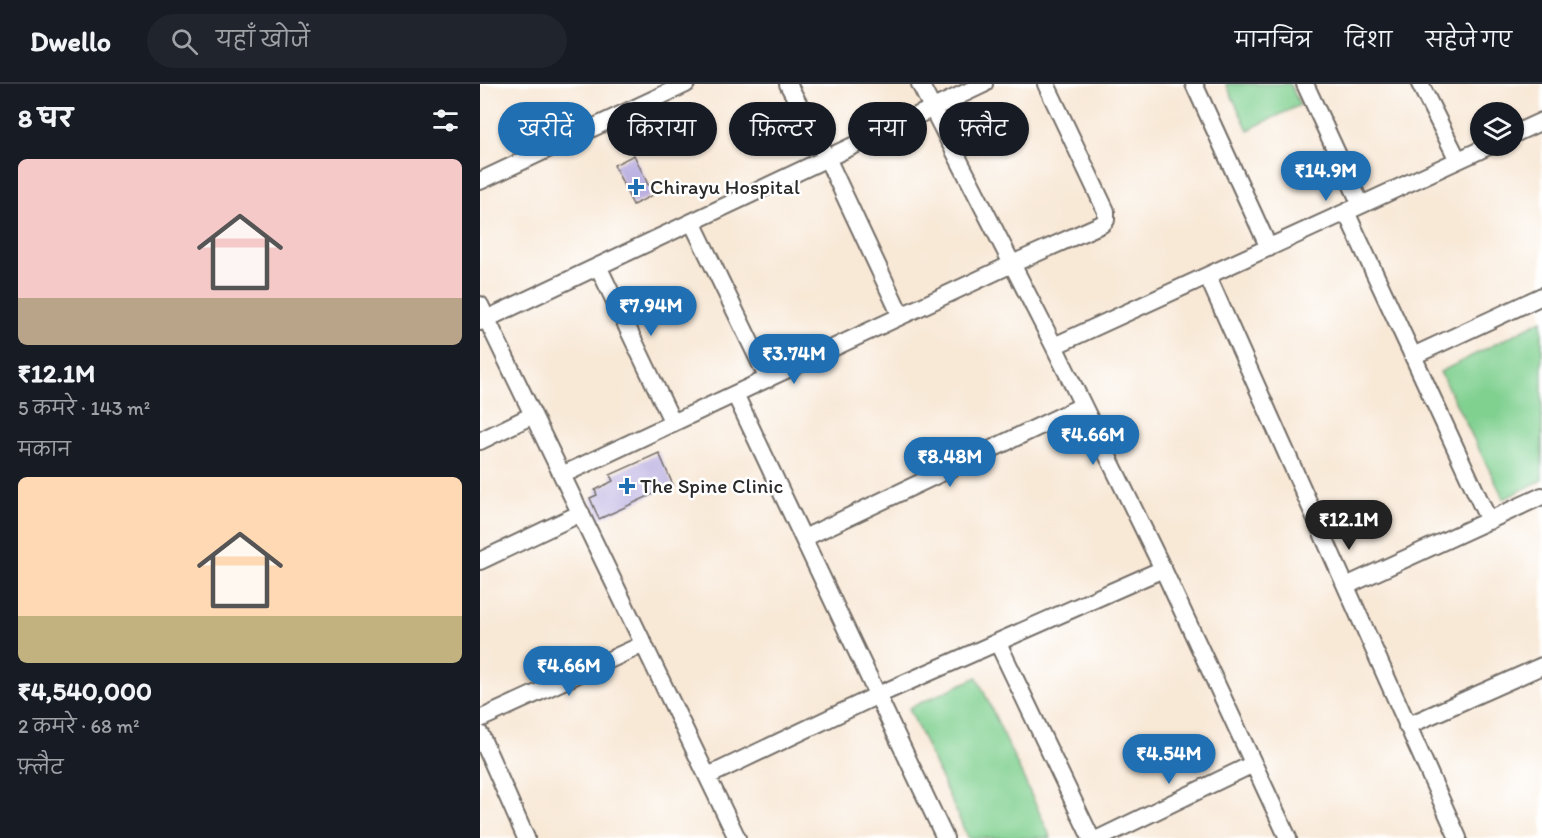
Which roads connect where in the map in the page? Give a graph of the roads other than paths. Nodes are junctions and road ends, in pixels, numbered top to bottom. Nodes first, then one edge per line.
1 (686, 84) edge
2 (789, 84) edge
3 (920, 84) edge
4 (984, 84) edge
5 (1046, 84) edge
6 (1194, 84) edge
7 (1305, 84) edge
8 (1420, 84) edge
9 (932, 108) junction
10 (1542, 121) edge
11 (1524, 129) edge
12 (1470, 155) edge
13 (826, 158) junction
14 (1458, 160) junction
15 (480, 181) edge
16 (1353, 209) junction
17 (692, 222) junction
18 (1269, 248) junction
19 (1012, 264) junction
20 (598, 266) junction
21 (1208, 277) junction
22 (1542, 296) edge
23 (482, 315) edge
24 (902, 316) junction
25 (1054, 346) junction
26 (1413, 356) junction
27 (768, 379) junction
28 (735, 394) junction
29 (1082, 406) junction
30 (534, 416) junction
31 (674, 423) junction
32 (480, 441) edge
33 (562, 475) junction
34 (1542, 496) edge
35 (581, 513) junction
36 (1489, 521) junction
37 (804, 538) junction
38 (480, 561) edge
39 (1163, 569) junction
40 (1346, 586) junction
41 (998, 643) junction
42 (644, 644) junction
43 (1542, 666) edge
44 (878, 695) junction
45 (480, 719) edge
46 (1407, 726) junction
47 (480, 734) edge
48 (1253, 764) junction
49 (708, 776) junction
50 (526, 838) edge
51 (737, 838) edge
52 (945, 838) edge
53 (1091, 838) edge
54 (1100, 838) edge
55 (1288, 838) edge
56 (1458, 838) edge

1 - 15 street
2 - 13 street
3 - 9 street
4 - 9 street
5 - 19 street
6 - 18 street
7 - 16 street
8 - 14 street
9 - 13 street
9 - 19 street
10 - 11 street
12 - 14 street
13 - 17 street
13 - 24 street
14 - 16 street
16 - 18 street
16 - 26 street
17 - 20 street
17 - 27 street
18 - 21 street
19 - 24 street
19 - 25 street
20 - 23 street
20 - 31 street
21 - 25 street
21 - 40 street
22 - 26 street
23 - 30 street
24 - 27 street
25 - 29 street
26 - 36 street
27 - 28 street
28 - 31 street
28 - 37 street
29 - 37 street
29 - 39 street
30 - 32 street
30 - 33 street
31 - 33 street
33 - 35 street
34 - 36 street
35 - 38 street
35 - 42 street
36 - 40 street
37 - 44 street
39 - 41 street
39 - 48 street
40 - 46 street
41 - 44 street
41 - 53 street
42 - 45 street
42 - 49 street
43 - 46 street
44 - 49 street
44 - 52 street
46 - 56 street
47 - 50 street
48 - 54 street
48 - 55 street
49 - 51 street

